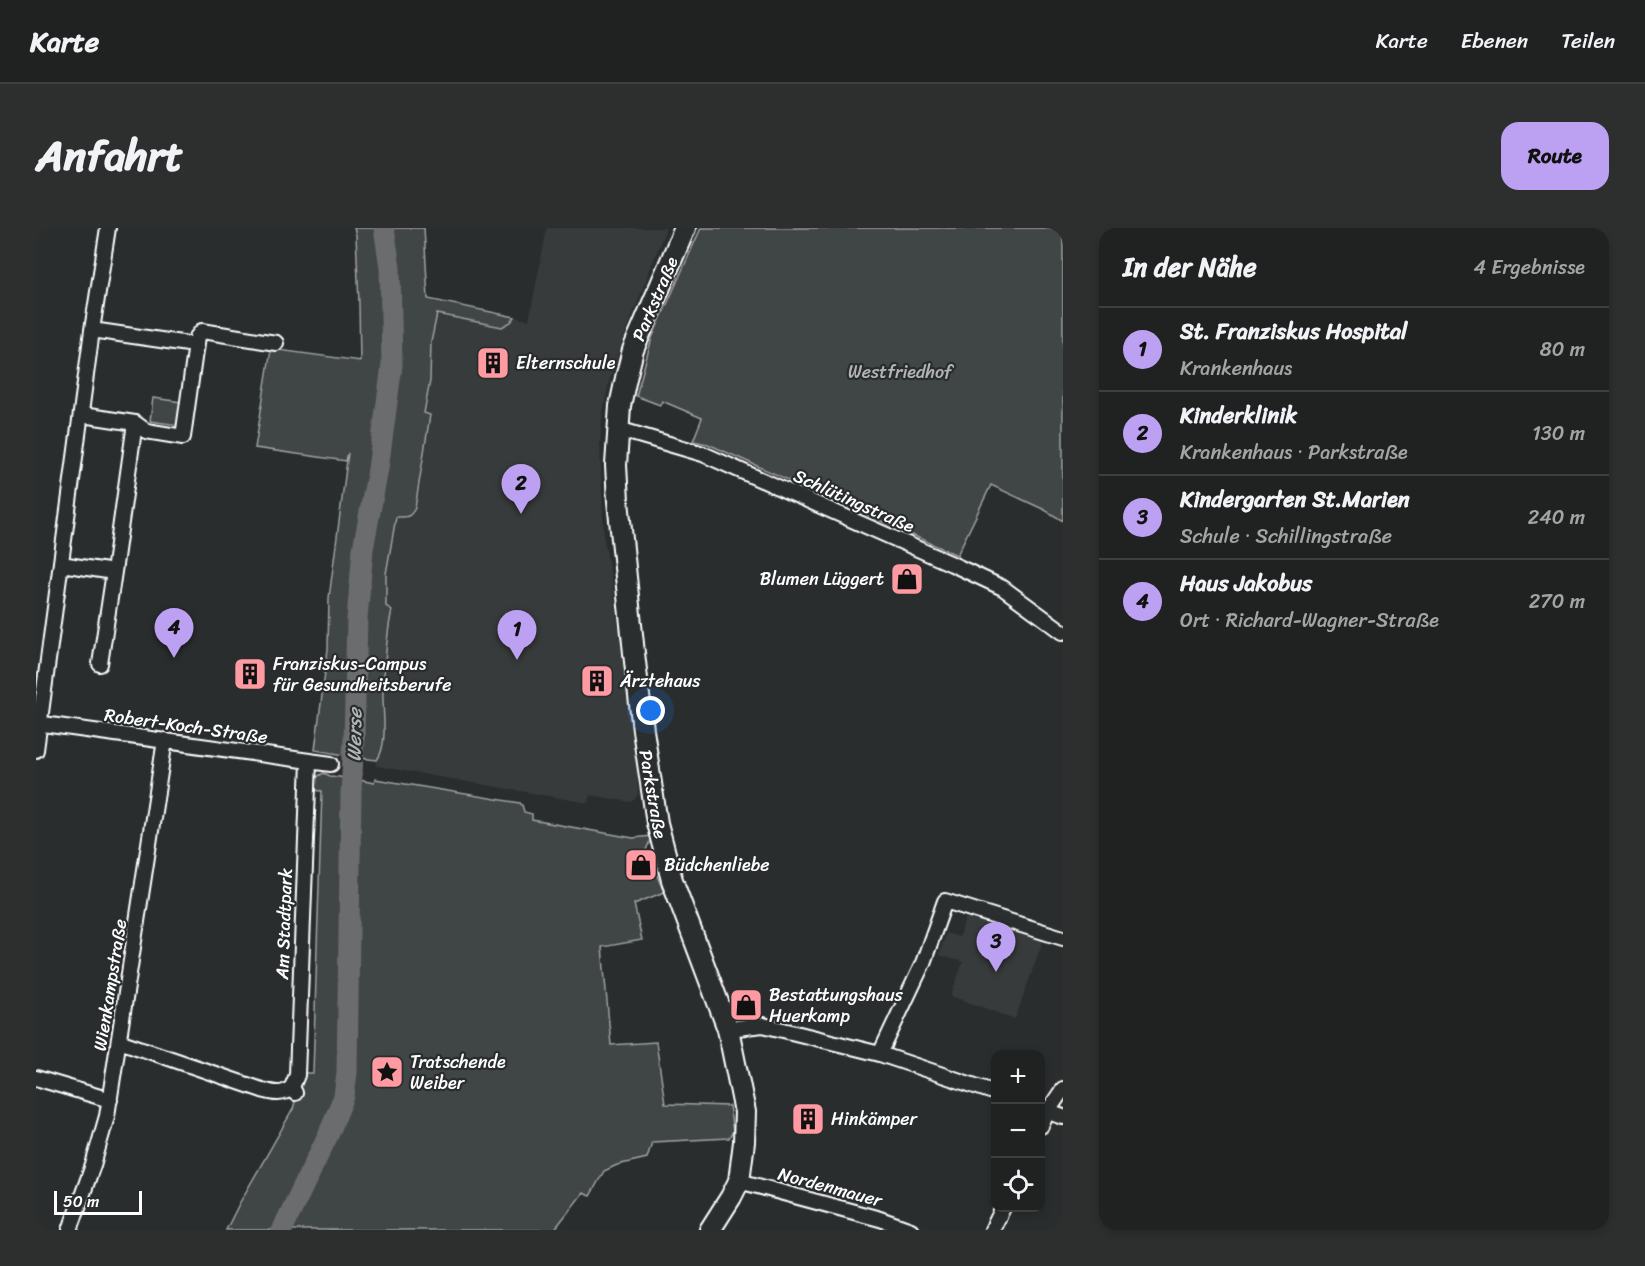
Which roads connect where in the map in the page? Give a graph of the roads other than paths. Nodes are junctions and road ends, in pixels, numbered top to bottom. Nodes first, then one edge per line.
1 (108, 228) edge
2 (685, 228) edge
3 (92, 330) junction
4 (276, 343) dead end
5 (195, 345) junction
6 (82, 415) junction
7 (135, 423) junction
8 (618, 429) junction
9 (61, 564) junction
10 (114, 572) junction
11 (1063, 633) edge
12 (100, 664) dead end
13 (38, 724) edge
14 (165, 740) junction
15 (36, 750) edge
16 (309, 761) junction
17 (331, 764) dead end
18 (1063, 938) edge
19 (728, 1029) junction
20 (119, 1041) junction
21 (880, 1054) junction
22 (36, 1078) edge
23 (1063, 1089) edge
24 (991, 1091) edge
25 (110, 1100) junction
26 (1045, 1109) edge
27 (1045, 1110) edge
28 (1063, 1117) edge
29 (739, 1181) junction
30 (1001, 1212) edge
31 (70, 1230) edge
32 (710, 1230) edge
33 (911, 1230) edge
34 (992, 1230) edge

1 - 3 street
2 - 8 street, Parkstraße
3 - 5 street
3 - 6 street
4 - 5 street
5 - 7 street
6 - 7 street
6 - 9 street
7 - 10 street
8 - 11 street, Schlütingstraße
8 - 19 street, Parkstraße
9 - 10 street
9 - 13 street
10 - 12 street
13 - 14 street, Robert-Koch-Straße
13 - 15 street
14 - 16 street, Robert-Koch-Straße
14 - 20 street, Wienkampstraße
16 - 17 street, Robert-Koch-Straße
16 - 20 street, Am Stadtpark
18 - 21 street
19 - 21 street
19 - 29 street, Parkstraße
20 - 25 street, Wienkampstraße
21 - 24 street
22 - 25 street
23 - 26 street
25 - 31 street, Wienkampstraße
27 - 28 street
29 - 32 street
29 - 33 street, Nordenmauer
30 - 34 street

